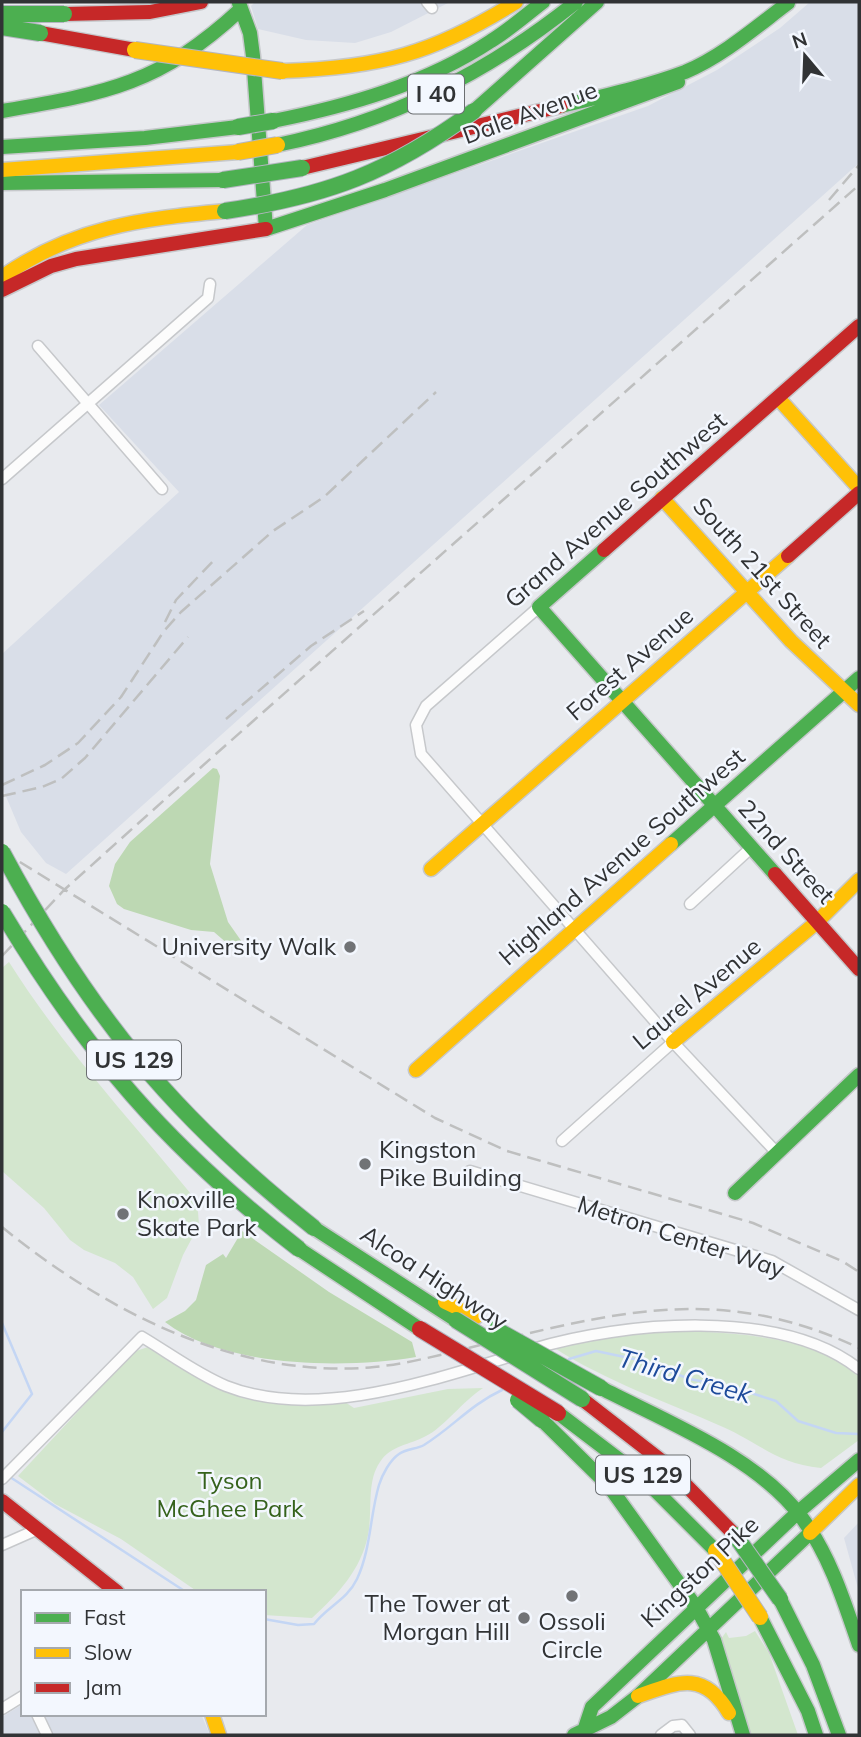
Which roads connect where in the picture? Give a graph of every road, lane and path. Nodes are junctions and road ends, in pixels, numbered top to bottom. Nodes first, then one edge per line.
1 (23, 2) edge
2 (201, 2) edge
3 (516, 2) edge
4 (543, 2) edge
5 (576, 2) edge
6 (597, 2) edge
7 (789, 2) edge
8 (243, 4) edge
9 (188, 5) edge
10 (2, 14) edge
11 (2, 29) edge
12 (2, 111) edge
13 (2, 147) edge
14 (2, 170) edge
15 (2, 184) edge
16 (266, 229) junction
17 (2, 277) edge
18 (210, 284) dead end
19 (2, 290) edge
20 (859, 326) edge
21 (38, 346) dead end
22 (779, 399) junction
23 (88, 402) junction
24 (2, 479) edge
25 (162, 489) dead end
26 (859, 490) edge
27 (662, 498) junction
28 (745, 591) junction
29 (539, 607) junction
30 (859, 678) edge
31 (844, 692) junction
32 (622, 701) junction
33 (859, 705) edge
34 (715, 807) junction
35 (482, 824) junction
36 (752, 848) junction
37 (2, 852) edge
38 (431, 869) dead end
39 (859, 880) edge
40 (690, 904) dead end
41 (2, 912) edge
42 (817, 922) junction
43 (575, 928) junction
44 (859, 970) edge
45 (673, 1042) junction
46 (416, 1070) dead end
47 (859, 1074) edge
48 (562, 1141) dead end
49 (777, 1153) junction
50 (470, 1171) dead end
51 (735, 1193) dead end
52 (401, 1282) junction
53 (859, 1310) edge
54 (471, 1361) junction
55 (859, 1369) edge
56 (854, 1463) edge
57 (2, 1479) edge
58 (859, 1485) edge
59 (2, 1502) edge
60 (797, 1513) junction
61 (36, 1530) junction
62 (810, 1533) junction
63 (2, 1545) edge
64 (114, 1590) edge
65 (696, 1607) junction
66 (708, 1629) junction
67 (859, 1645) edge
68 (788, 1669) junction
69 (638, 1696) junction
70 (21, 1697) edge
71 (2, 1709) edge
72 (38, 1716) edge
73 (213, 1716) edge
74 (579, 1732) edge
75 (47, 1735) edge
76 (219, 1735) edge
77 (661, 1735) edge
78 (690, 1735) edge
79 (741, 1735) edge
80 (804, 1735) edge
81 (816, 1735) edge
82 (841, 1735) edge

1 - 11 main road
2 - 9 main road
3 - 11 main road, bridge
4 - 13 main road, I 40, bridge
5 - 14 main road, I 40, bridge
6 - 17 main road, bridge
7 - 15 main road, bridge
7 - 16 main road, Dale Avenue
8 - 12 main road
8 - 16 main road
9 - 10 main road, bridge
16 - 19 main road, Dale Avenue
18 - 23 street
20 - 22 main road, Grand Avenue Southwest
21 - 23 street
22 - 26 main road
22 - 27 main road, Grand Avenue Southwest
23 - 24 street
23 - 25 street
26 - 28 main road, Forest Avenue
27 - 28 main road, South 21st Street
27 - 29 main road, Grand Avenue Southwest
28 - 31 main road, South 21st Street
28 - 32 main road, Forest Avenue
29 - 32 main road, 22nd Street
29 - 35 street, Grand Avenue Southwest
30 - 31 main road, Highland Avenue Southwest
31 - 33 main road, South 21st Street
31 - 34 main road, Highland Avenue Southwest
32 - 34 main road, 22nd Street
32 - 35 main road, Forest Avenue
34 - 36 main road, 22nd Street
34 - 43 main road, Highland Avenue Southwest
35 - 38 main road, Forest Avenue
35 - 43 street
36 - 40 street
36 - 42 main road, 22nd Street
37 - 52 main road, Alcoa Highway / US 129, bridge
39 - 42 main road, Laurel Avenue
41 - 54 main road, Alcoa Highway / US 129, bridge
42 - 44 main road, 22nd Street
42 - 45 main road, Laurel Avenue
43 - 45 street
43 - 46 main road, Highland Avenue Southwest
45 - 48 street, Laurel Avenue
45 - 49 street
47 - 49 main road
49 - 51 main road
50 - 53 street, Metron Center Way
52 - 60 main road, bridge
52 - 82 main road, Alcoa Highway / US 129, bridge
54 - 65 main road, bridge
54 - 68 main road, Alcoa Highway / US 129, bridge
55 - 57 street
56 - 60 main road, Kingston Pike
58 - 62 main road, Kingston Pike
59 - 61 main road
60 - 62 main road
60 - 65 main road, Kingston Pike
61 - 63 street
61 - 64 main road
62 - 66 main road, Kingston Pike
62 - 67 main road
65 - 66 main road
65 - 74 main road, Kingston Pike
66 - 69 main road, Kingston Pike
66 - 79 main road
68 - 80 main road
68 - 81 main road, Alcoa Highway / US 129
69 - 74 main road, Kingston Pike
69 - 79 main road
70 - 71 street
72 - 75 street
73 - 76 main road
77 - 78 street

